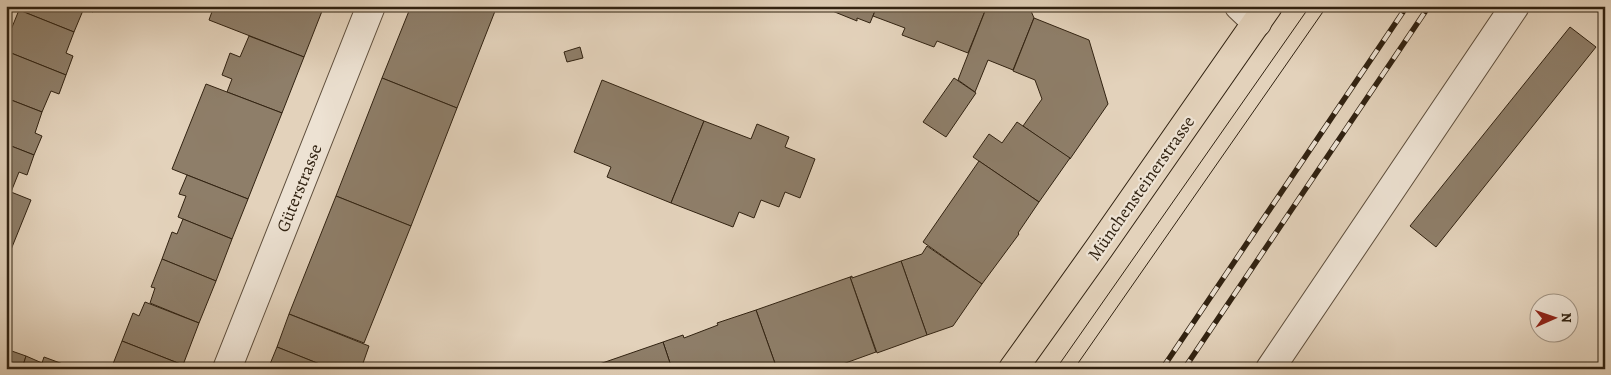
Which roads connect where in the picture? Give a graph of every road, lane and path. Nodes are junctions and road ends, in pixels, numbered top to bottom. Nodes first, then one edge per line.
1 (371, 6) edge
2 (1515, 6) edge
3 (1255, 12) edge
4 (227, 369) edge
5 (1012, 369) edge
6 (1270, 369) edge

1 - 4 street, Güterstrasse
2 - 6 street
3 - 5 main road, Münchensteinerstrasse

